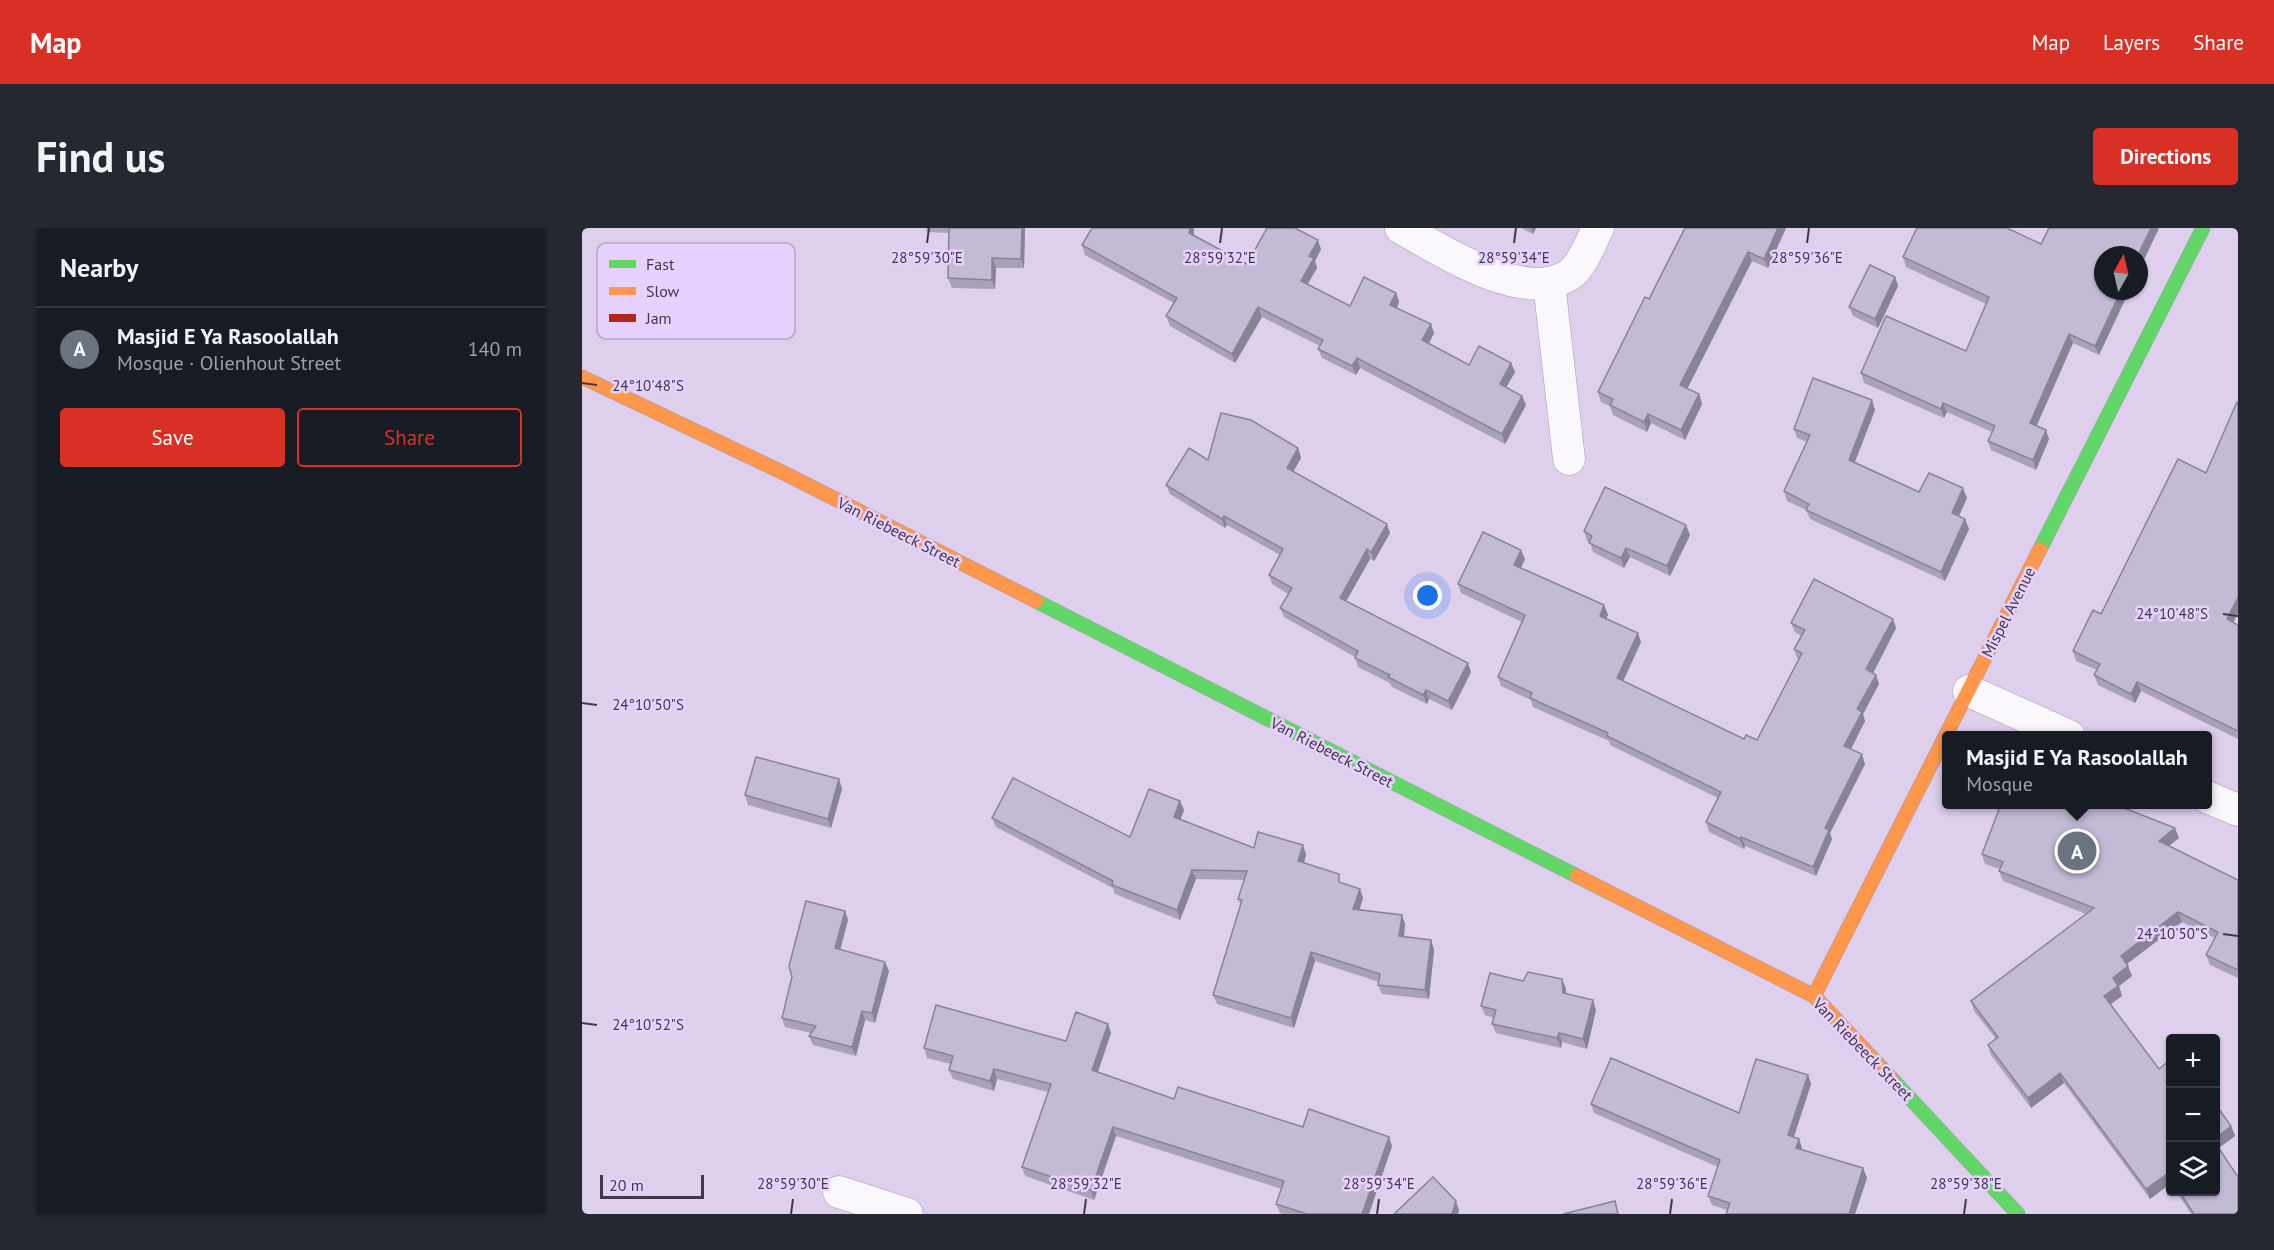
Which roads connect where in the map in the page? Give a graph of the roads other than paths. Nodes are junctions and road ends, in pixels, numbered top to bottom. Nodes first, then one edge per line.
1 (1401, 228) edge
2 (1598, 228) edge
3 (2203, 228) edge
4 (1549, 283) junction
5 (582, 377) edge
6 (1569, 459) dead end
7 (1969, 691) junction
8 (1949, 731) edge
9 (2060, 731) edge
10 (1942, 744) edge
11 (2212, 799) edge
12 (2238, 810) edge
13 (1814, 996) junction
14 (839, 1192) dead end
15 (907, 1214) edge
16 (2018, 1214) edge

1 - 4 street
2 - 4 street
3 - 7 street, Mispel Avenue
4 - 6 street
5 - 13 street, Van Riebeeck Street
7 - 8 street, Mispel Avenue
7 - 9 street
10 - 13 street, Mispel Avenue
11 - 12 street
13 - 16 street, Van Riebeeck Street
14 - 15 street

